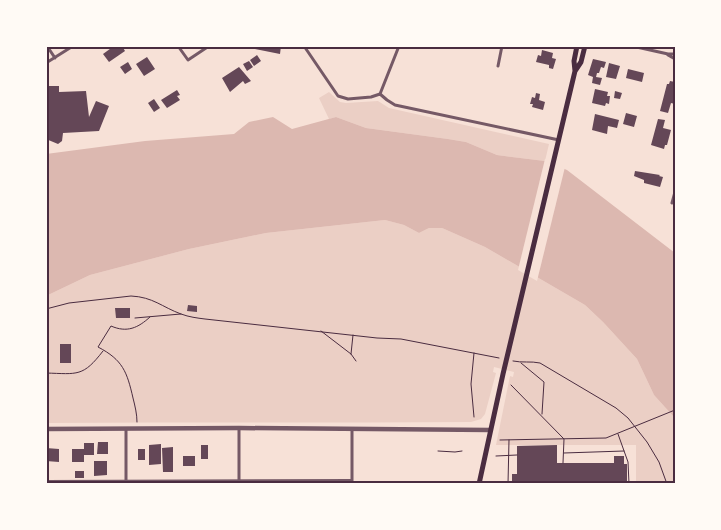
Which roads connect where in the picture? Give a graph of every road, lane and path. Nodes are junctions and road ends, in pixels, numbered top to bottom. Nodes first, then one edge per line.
1 (47, 46) edge
2 (73, 46) edge
3 (178, 46) edge
4 (209, 46) edge
5 (304, 46) edge
6 (399, 46) edge
7 (502, 46) edge
8 (577, 46) edge
9 (585, 46) edge
10 (632, 46) edge
11 (668, 54) junction
12 (675, 54) edge
13 (55, 58) junction
14 (675, 59) edge
15 (46, 63) edge
16 (498, 66) dead end
17 (575, 71) junction
18 (380, 94) junction
19 (559, 140) junction
20 (675, 192) edge
21 (672, 204) dead end
22 (46, 309) edge
23 (182, 314) junction
24 (150, 317) junction
25 (135, 318) dead end
26 (320, 331) junction
27 (353, 335) junction
28 (104, 350) junction
29 (474, 353) junction
30 (351, 354) junction
31 (502, 359) dead end
32 (511, 361) dead end
33 (356, 362) dead end
34 (520, 362) junction
35 (46, 373) edge
36 (511, 384) dead end
37 (675, 410) edge
38 (542, 415) junction
39 (474, 417) dead end
40 (137, 422) dead end
41 (126, 428) junction
42 (239, 428) junction
43 (46, 429) edge
44 (352, 429) junction
45 (490, 430) junction
46 (618, 433) junction
47 (564, 439) junction
48 (500, 440) dead end
49 (509, 440) junction
50 (438, 451) dead end
51 (462, 451) dead end
52 (624, 451) junction
53 (564, 453) junction
54 (517, 455) dead end
55 (496, 456) dead end
56 (508, 456) junction
57 (563, 462) dead end
58 (46, 481) edge
59 (71, 482) edge
60 (126, 482) edge
61 (183, 482) edge
62 (239, 482) edge
63 (296, 482) edge
64 (352, 482) edge
65 (479, 484) edge
66 (508, 484) edge
67 (629, 484) edge
68 (667, 484) edge

1 - 13 street
2 - 13 street
3 - 4 street
5 - 18 street
6 - 18 street
7 - 16 street
8 - 17 main road
9 - 17 main road
10 - 11 street
11 - 12 street
11 - 14 street
13 - 15 street
17 - 19 main road
18 - 19 street
19 - 45 main road
20 - 21 street
22 - 23 path
23 - 24 path
23 - 26 path
24 - 25 path
24 - 28 path
26 - 27 path
26 - 30 path
27 - 29 path
27 - 30 path
28 - 35 path
28 - 40 path
29 - 31 path
29 - 39 path
30 - 33 path
32 - 34 path
34 - 38 path
34 - 68 path
36 - 38 path
37 - 46 path
38 - 47 path
41 - 42 street
41 - 43 street
41 - 60 street
42 - 44 street
42 - 62 street
44 - 45 street
44 - 64 street
45 - 65 main road
46 - 47 path
46 - 52 path
47 - 49 path
47 - 53 path
48 - 49 path
49 - 56 path
50 - 51 path
52 - 53 path
52 - 67 path
53 - 57 path
54 - 56 path
55 - 56 path
56 - 66 path
58 - 59 lane
59 - 60 lane
60 - 61 lane
61 - 62 lane
62 - 63 lane
63 - 64 lane

